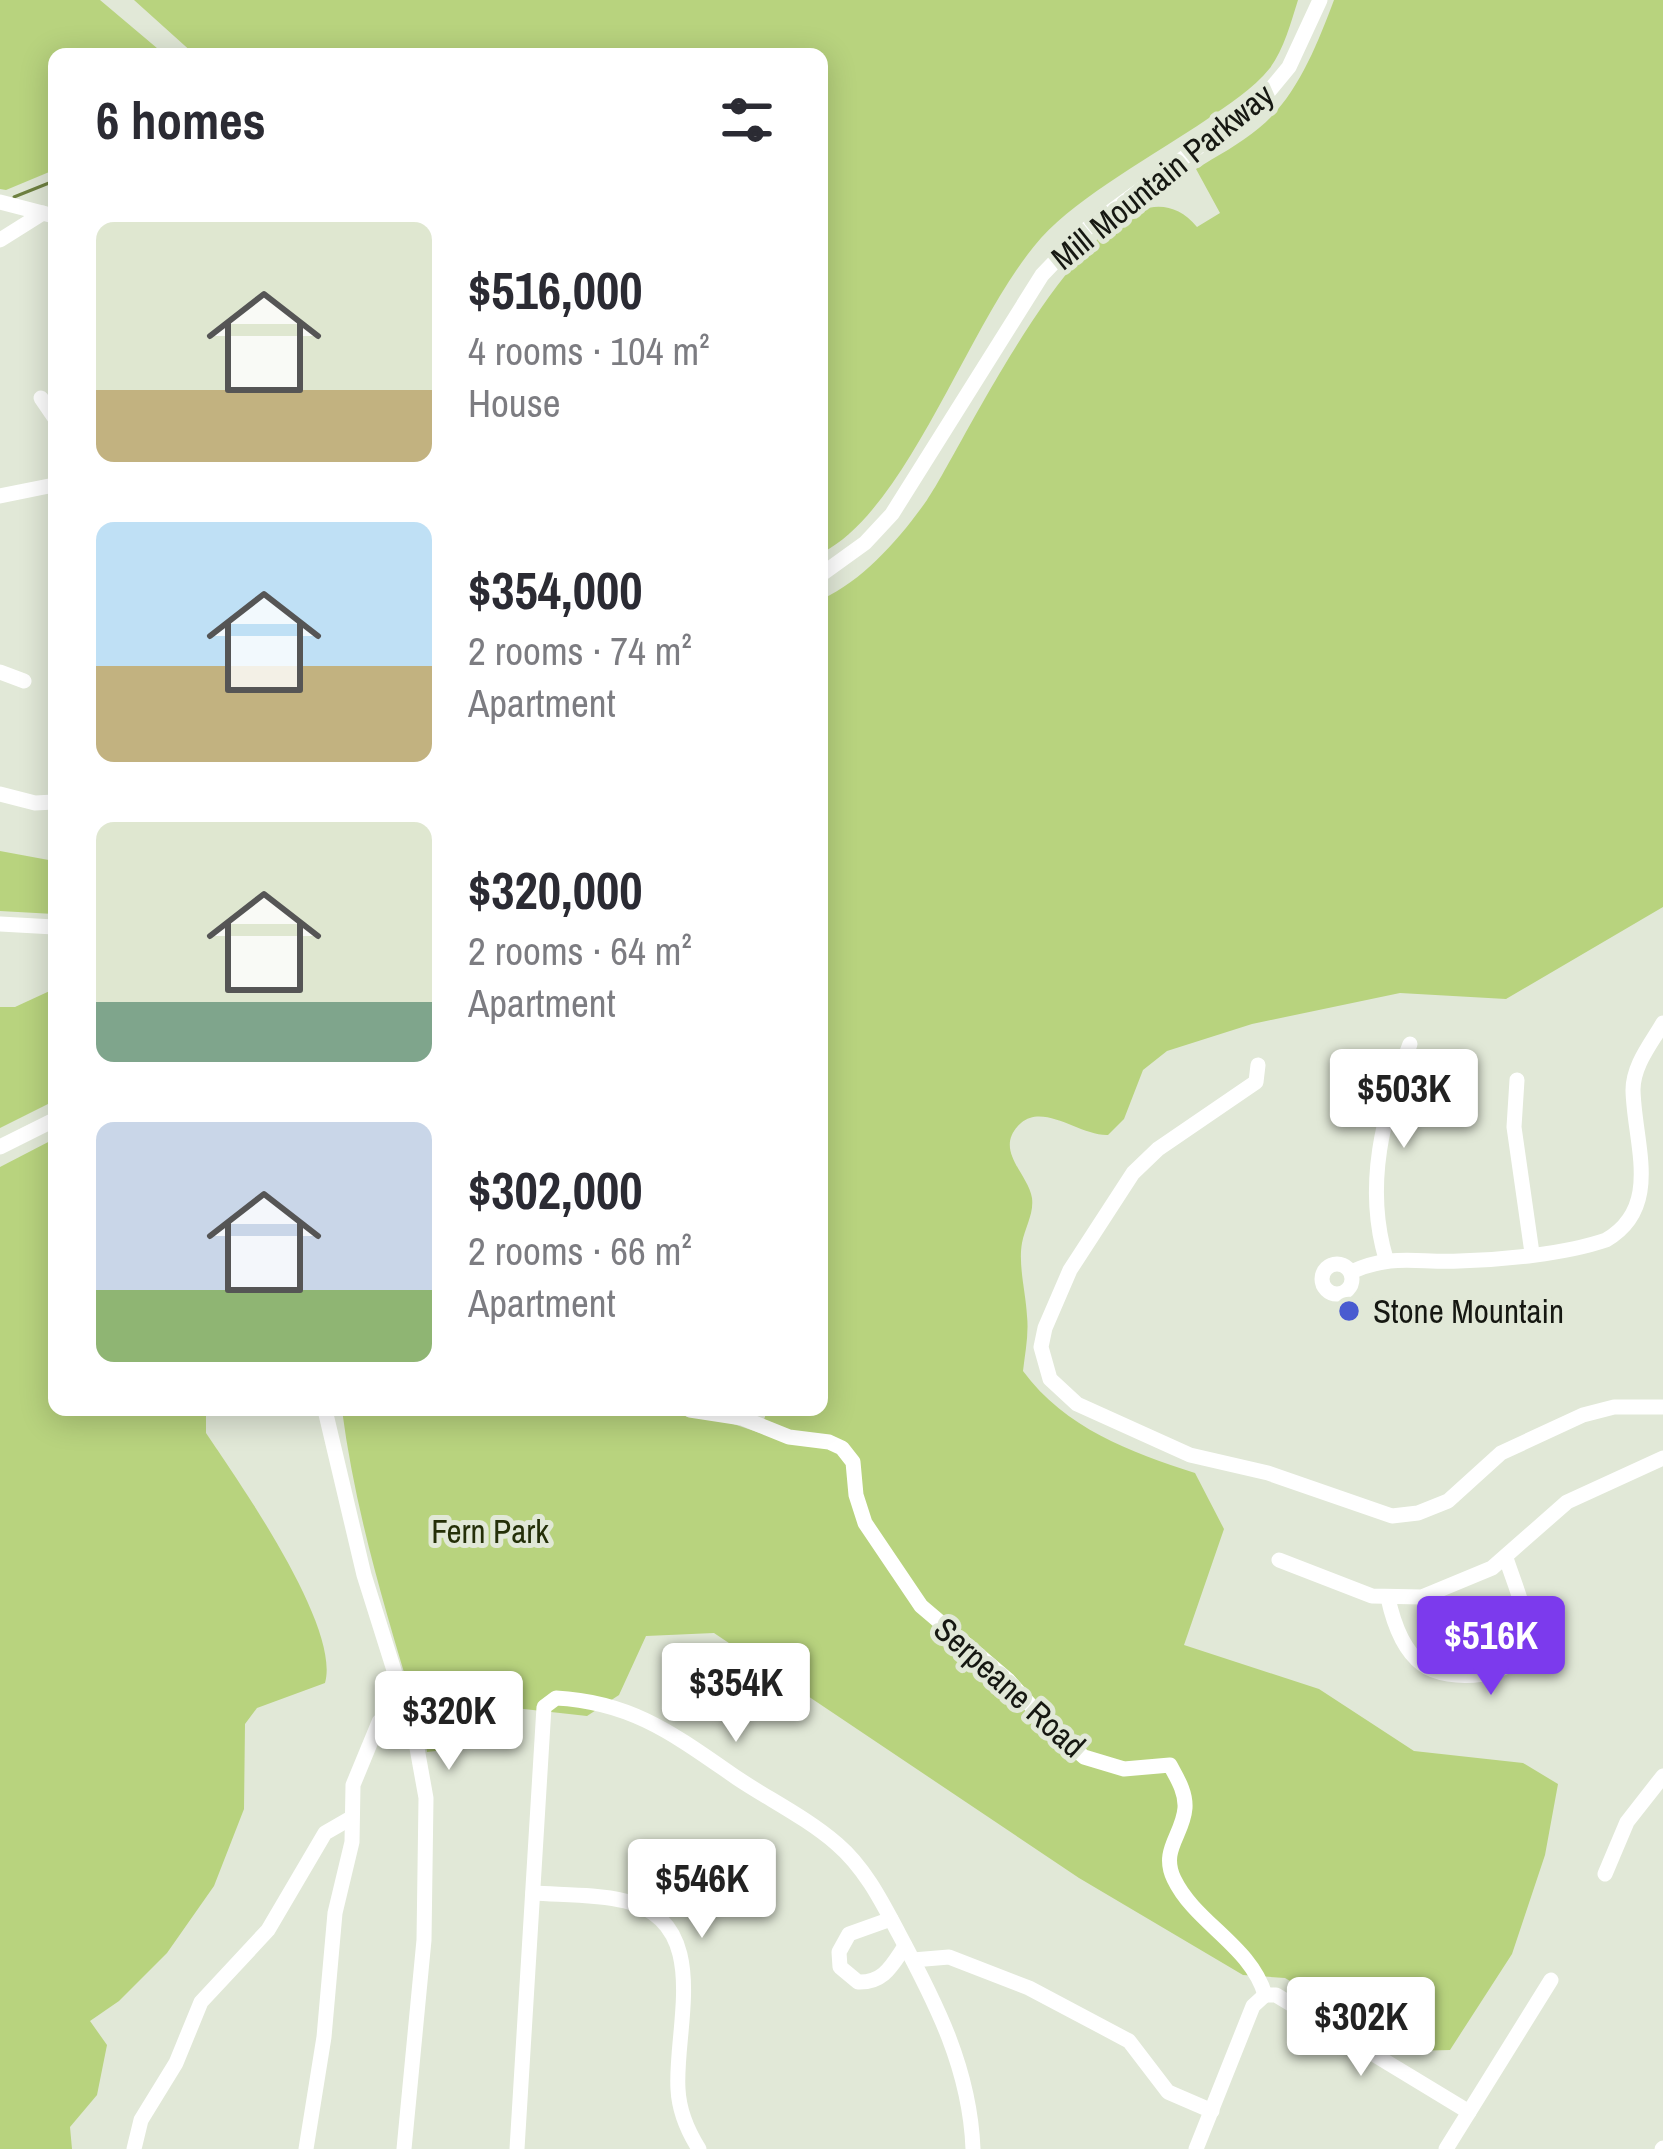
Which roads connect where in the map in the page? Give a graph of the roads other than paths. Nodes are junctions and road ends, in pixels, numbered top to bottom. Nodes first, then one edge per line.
1 (1320, 0) edge
2 (0, 202) edge
3 (48, 215) edge
4 (0, 240) edge
5 (41, 398) dead end
6 (48, 408) edge
7 (48, 486) edge
8 (0, 496) edge
9 (828, 570) edge
10 (0, 671) edge
11 (24, 681) dead end
12 (0, 794) edge
13 (48, 802) edge
14 (0, 924) edge
15 (48, 927) edge
16 (1663, 1023) edge
17 (1410, 1044) dead end
18 (1258, 1065) dead end
19 (1517, 1080) dead end
20 (48, 1123) edge
21 (0, 1148) edge
22 (1532, 1253) junction
23 (1386, 1259) junction
24 (1351, 1272) dead end
25 (1663, 1407) edge
26 (327, 1416) edge
27 (729, 1416) edge
28 (1663, 1458) edge
29 (1506, 1558) junction
30 (1279, 1560) dead end
31 (1388, 1598) junction
32 (404, 1701) junction
33 (1663, 1776) edge
34 (351, 1818) junction
35 (1605, 1874) dead end
36 (532, 1893) junction
37 (890, 1918) junction
38 (909, 1953) junction
39 (1551, 1980) dead end
40 (1265, 1995) junction
41 (1212, 2111) junction
42 (1469, 2112) junction
43 (134, 2149) edge
44 (306, 2149) edge
45 (404, 2149) edge
46 (518, 2149) edge
47 (699, 2149) edge
48 (973, 2149) edge
49 (1196, 2149) edge
50 (1446, 2149) edge

1 - 9 street, Mill Mountain Parkway
2 - 3 street
3 - 4 street
5 - 6 street
7 - 8 street
10 - 11 street
12 - 13 street
14 - 15 street
16 - 22 street
17 - 23 street
18 - 25 street
19 - 22 street
20 - 21 street
22 - 23 street
23 - 24 street
26 - 32 street
27 - 40 street, Serpeane Road
28 - 29 street
29 - 31 street
29 - 31 street
30 - 31 street
32 - 34 street
32 - 45 street
33 - 35 street
34 - 43 street
34 - 44 street
36 - 37 street
36 - 46 street
36 - 47 street
37 - 38 street
37 - 38 street
38 - 41 street
38 - 48 street
39 - 42 street
40 - 41 street
40 - 42 street
41 - 49 street
42 - 50 street

